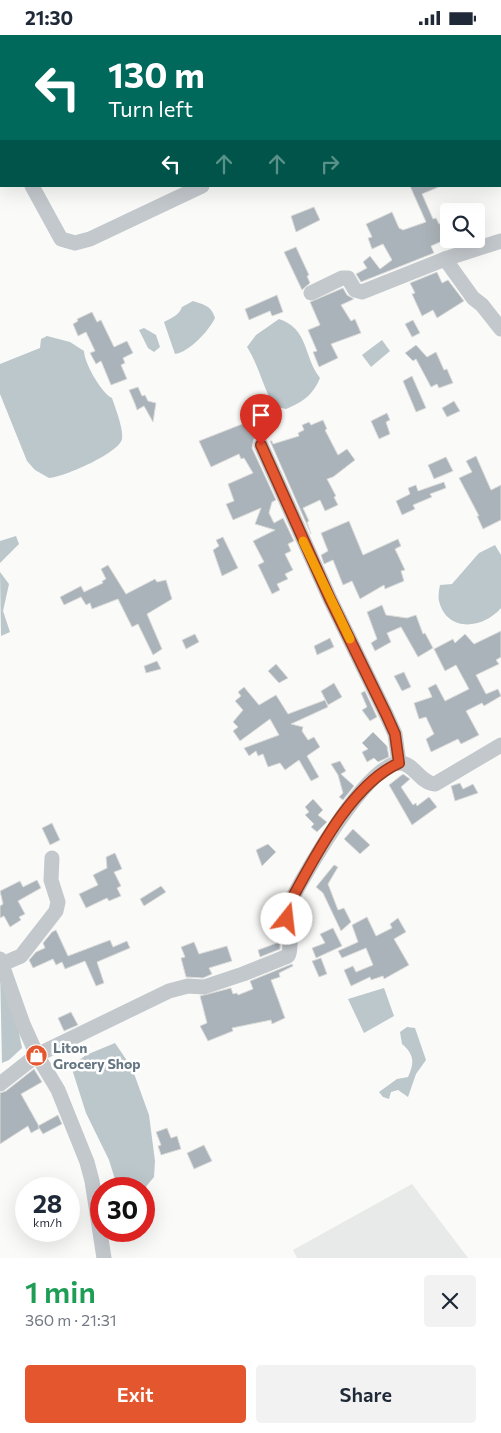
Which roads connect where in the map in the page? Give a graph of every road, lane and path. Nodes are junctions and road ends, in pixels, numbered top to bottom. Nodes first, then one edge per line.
1 (33, 187) edge
2 (200, 187) edge
3 (501, 241) edge
4 (445, 259) junction
5 (311, 293) dead end
6 (501, 329) edge
7 (261, 445) dead end
8 (501, 745) edge
9 (399, 763) junction
10 (52, 858) dead end
11 (1, 962) edge
12 (37, 1055) junction
13 (0, 1084) edge
14 (104, 1258) edge

1 - 2 street
3 - 4 street
4 - 5 street
4 - 6 street
7 - 9 street
8 - 9 street
9 - 12 street
10 - 11 street
11 - 12 street
12 - 13 street
12 - 14 street

